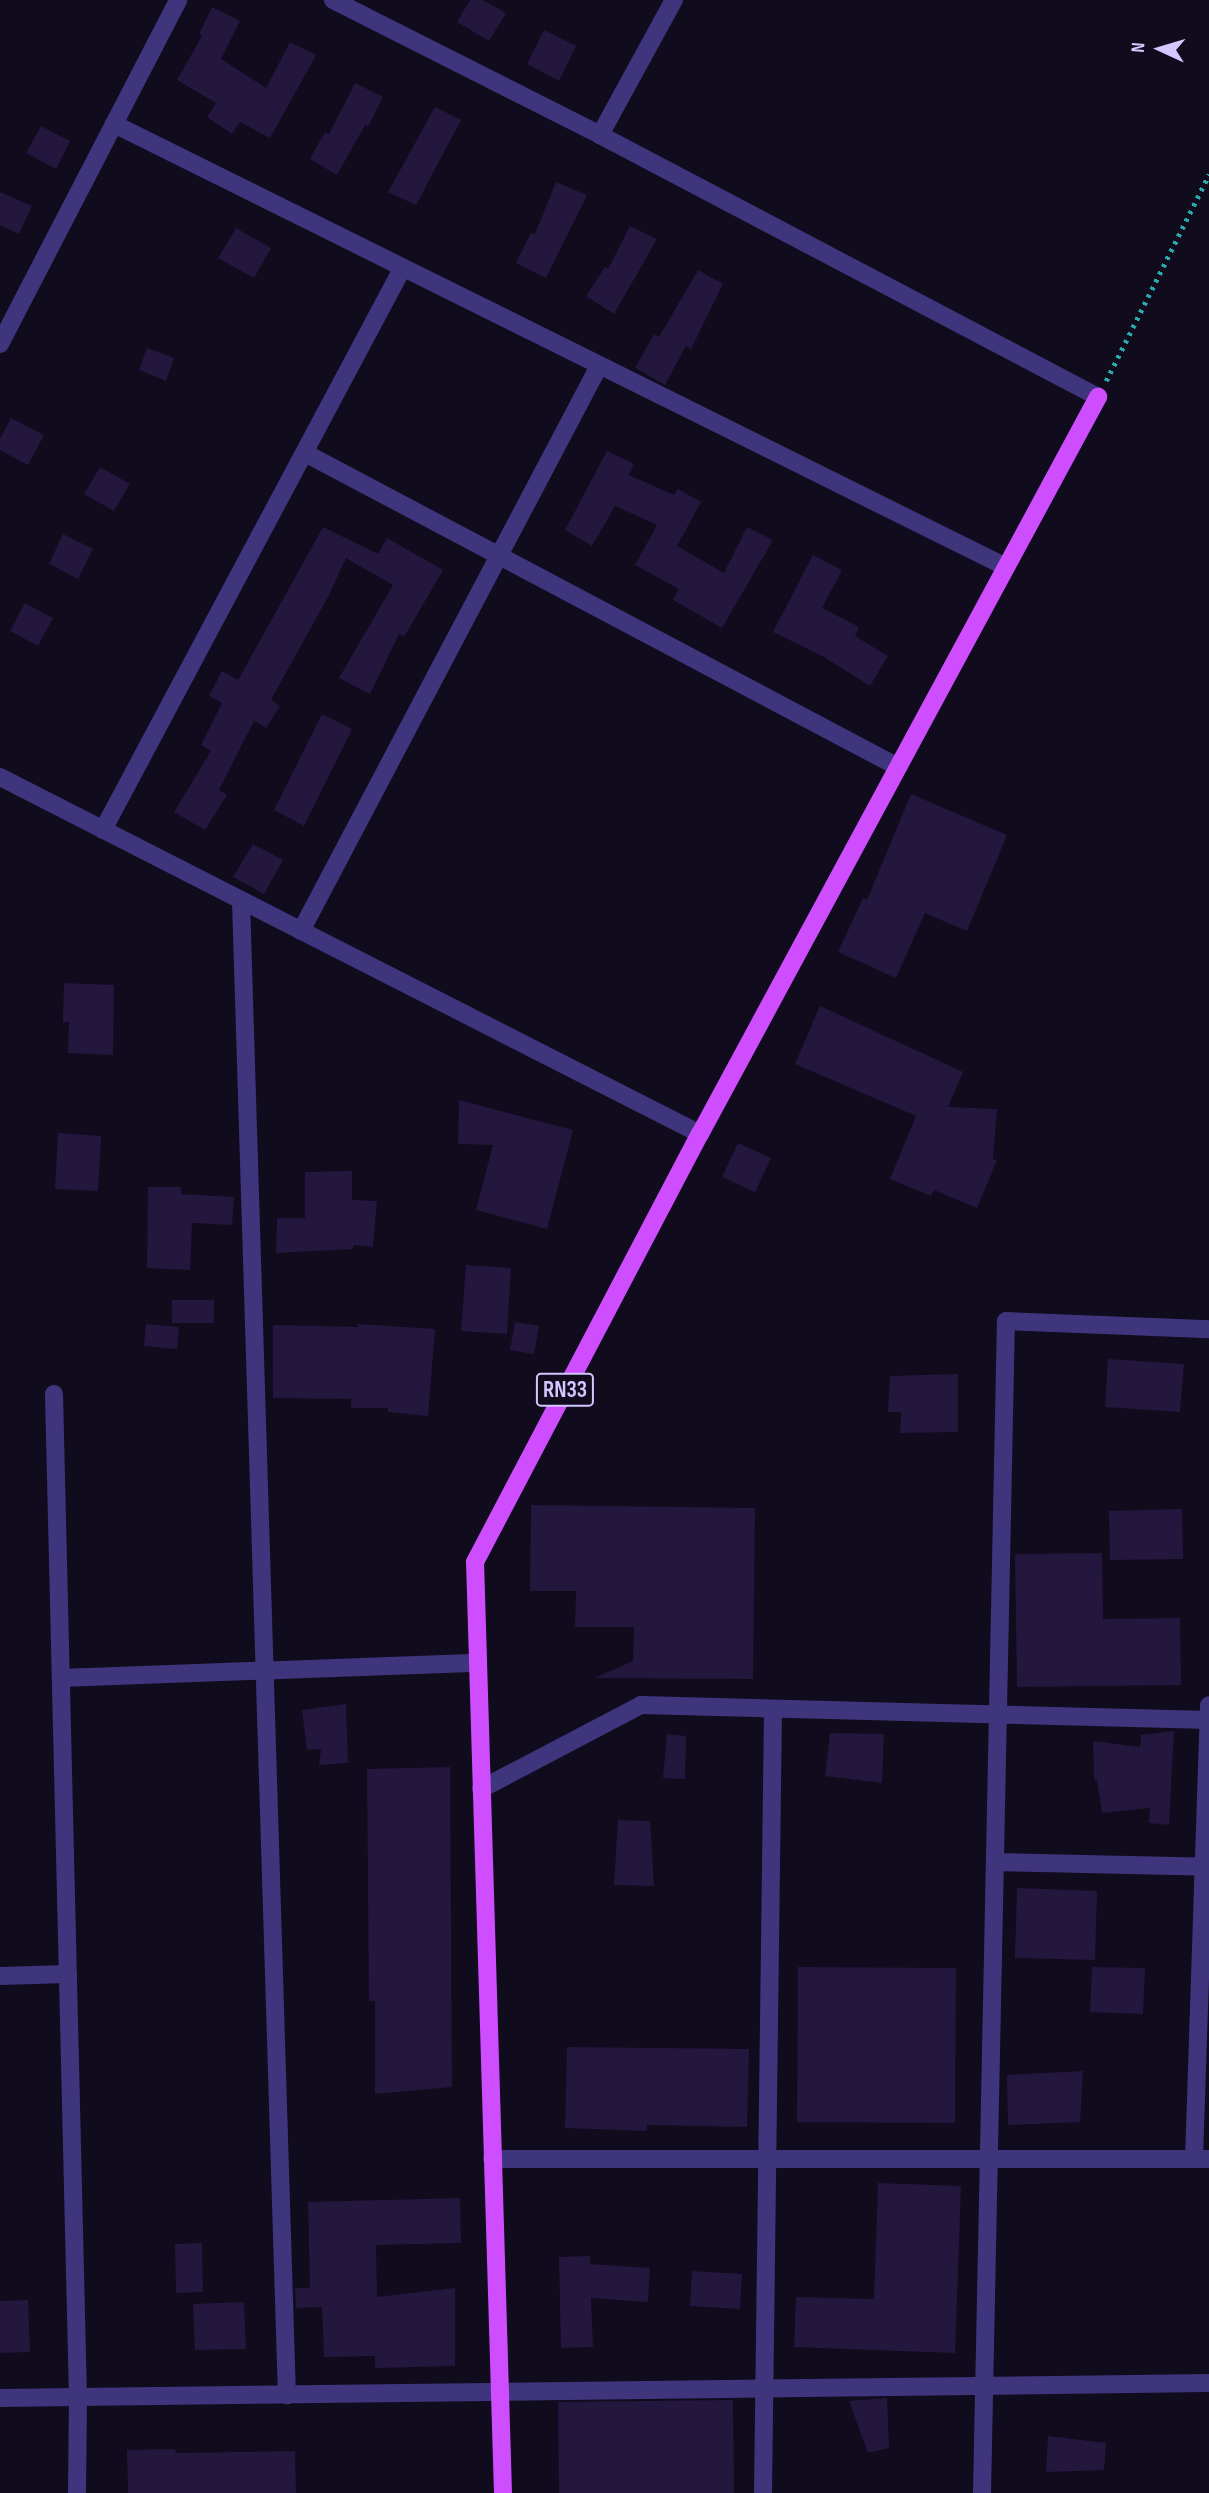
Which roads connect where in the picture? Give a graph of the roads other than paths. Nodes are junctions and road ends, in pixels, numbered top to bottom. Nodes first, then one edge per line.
1 (178, 0) edge
2 (332, 0) edge
3 (674, 0) edge
4 (114, 124) junction
5 (600, 135) junction
6 (402, 269) junction
7 (0, 344) edge
8 (599, 366) junction
9 (1098, 397) joint
10 (306, 453) junction
11 (499, 555) junction
12 (1006, 567) junction
13 (898, 767) junction
14 (0, 777) edge
15 (103, 830) junction
16 (241, 901) junction
17 (301, 931) junction
18 (700, 1134) junction
19 (1209, 1329) edge
20 (54, 1394) dead end
21 (478, 1664) junction
22 (265, 1671) junction
23 (61, 1678) junction
24 (1209, 1705) edge
25 (773, 1709) junction
26 (998, 1714) junction
27 (1209, 1720) edge
28 (481, 1789) junction
29 (995, 1862) junction
30 (1206, 1867) edge
31 (68, 1974) junction
32 (0, 1976) edge
33 (492, 2159) junction
34 (767, 2159) junction
35 (989, 2159) junction
36 (1202, 2159) edge
37 (1209, 2383) edge
38 (984, 2386) junction
39 (764, 2389) junction
40 (500, 2392) junction
41 (287, 2395) junction
42 (0, 2398) edge
43 (78, 2398) junction
44 (77, 2493) edge
45 (503, 2493) edge
46 (763, 2493) edge
47 (982, 2493) edge

1 - 4 street
2 - 5 street
3 - 5 street
4 - 6 street
4 - 7 street
5 - 9 street
6 - 8 street
6 - 10 street
8 - 11 street
8 - 12 street
9 - 12 main road, RN33
10 - 11 street
10 - 15 street
11 - 13 street
11 - 17 street
12 - 13 main road, RN33
13 - 18 main road, RN33
14 - 15 street
15 - 16 street
16 - 17 street
16 - 22 street
17 - 18 street
18 - 21 main road, RN33
19 - 26 street
20 - 23 street
21 - 22 street
21 - 28 main road, RN33
22 - 23 street
22 - 41 street
23 - 31 street
24 - 27 street
25 - 26 street
25 - 28 street
25 - 34 street
26 - 27 street
26 - 29 street
27 - 30 street
28 - 33 main road, RN33
29 - 30 street
29 - 35 street
30 - 36 street
31 - 32 street
31 - 43 street
33 - 34 street
33 - 40 main road, RN33
34 - 35 street
34 - 39 street
35 - 36 street
35 - 38 street
37 - 38 street
38 - 39 street
38 - 47 street
39 - 40 street
39 - 46 street
40 - 41 street
40 - 45 main road, RN33
41 - 43 street
42 - 43 street
43 - 44 street

